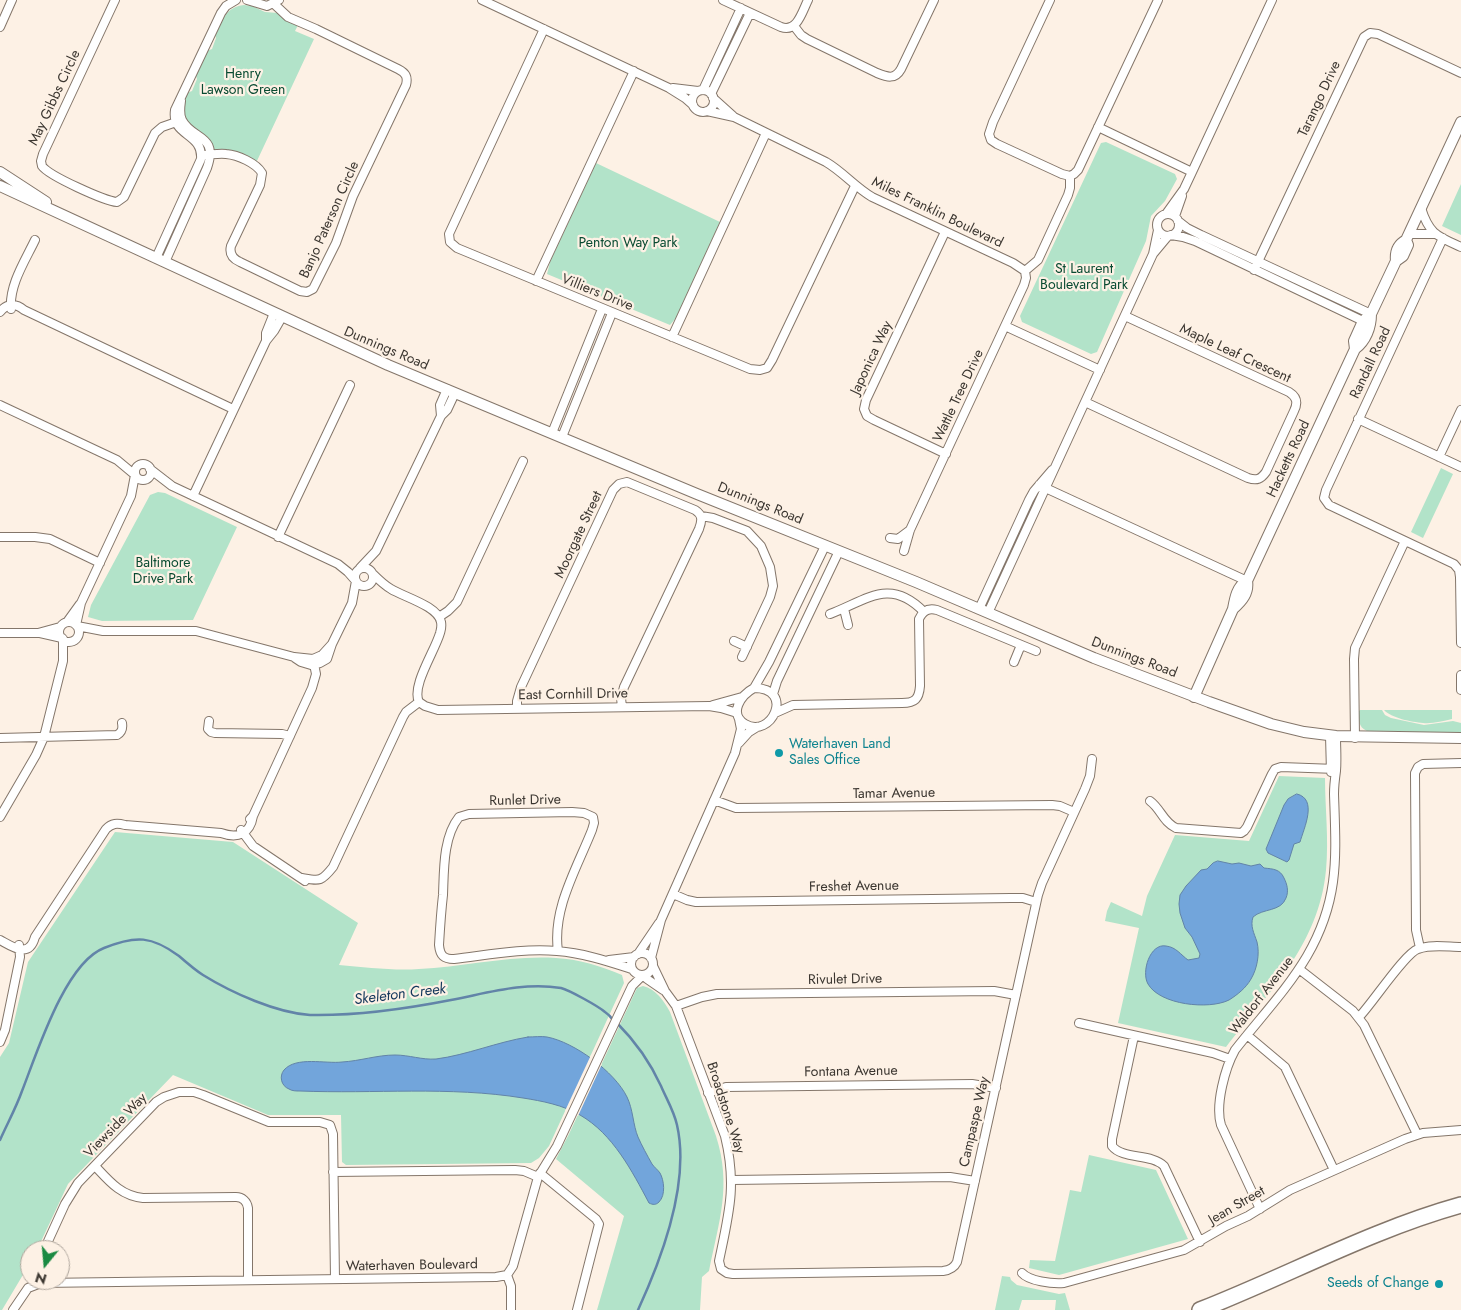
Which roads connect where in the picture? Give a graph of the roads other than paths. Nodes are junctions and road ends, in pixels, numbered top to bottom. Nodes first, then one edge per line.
1 (12, 0) edge
2 (115, 0) edge
3 (247, 0) edge
4 (482, 0) edge
5 (723, 0) edge
6 (808, 0) edge
7 (934, 0) edge
8 (1050, 0) edge
9 (1158, 0) edge
10 (1272, 0) edge
11 (233, 1) edge
12 (276, 2) edge
13 (740, 8) junction
14 (750, 13) junction
15 (794, 26) junction
16 (0, 27) edge
17 (544, 29) junction
18 (634, 72) junction
19 (1461, 73) edge
20 (669, 88) junction
21 (701, 90) junction
22 (712, 96) junction
23 (693, 105) junction
24 (707, 111) junction
25 (734, 117) junction
26 (179, 121) junction
27 (1461, 122) edge
28 (1098, 127) junction
29 (766, 133) junction
30 (206, 155) junction
31 (0, 172) edge
32 (1192, 172) junction
33 (1070, 176) junction
34 (0, 186) edge
35 (855, 186) junction
36 (1184, 189) junction
37 (1421, 208) junction
38 (1166, 214) junction
39 (70, 218) junction
40 (1177, 219) junction
41 (1158, 230) junction
42 (945, 232) junction
43 (1170, 236) junction
44 (1439, 236) junction
45 (1405, 239) junction
46 (35, 240) dead end
47 (1461, 247) edge
48 (1153, 254) junction
49 (160, 260) junction
50 (1258, 262) junction
51 (1254, 270) junction
52 (1025, 271) junction
53 (536, 281) junction
54 (10, 307) junction
55 (602, 309) junction
56 (0, 312) edge
57 (612, 313) junction
58 (278, 315) junction
59 (1125, 316) junction
60 (0, 318) edge
61 (1368, 320) junction
62 (1005, 326) junction
63 (672, 336) junction
64 (1100, 370) junction
65 (350, 385) dead end
66 (451, 391) junction
67 (1085, 402) junction
68 (0, 405) edge
69 (233, 409) junction
70 (1461, 410) edge
71 (1358, 419) junction
72 (552, 433) junction
73 (562, 437) junction
74 (946, 454) junction
75 (1439, 457) junction
76 (116, 460) junction
77 (523, 461) dead end
78 (139, 465) junction
79 (1461, 467) edge
80 (150, 469) junction
81 (135, 475) junction
82 (146, 480) junction
83 (172, 486) junction
84 (1043, 486) junction
85 (131, 496) junction
86 (193, 496) junction
87 (701, 516) junction
88 (910, 530) junction
89 (278, 536) junction
90 (0, 538) edge
91 (890, 538) dead end
92 (1405, 541) junction
93 (825, 546) junction
94 (376, 551) junction
95 (839, 551) junction
96 (904, 552) dead end
97 (100, 563) junction
98 (338, 564) junction
99 (360, 568) junction
100 (373, 574) junction
101 (1461, 577) edge
102 (355, 580) junction
103 (1247, 581) junction
104 (369, 585) junction
105 (390, 589) junction
106 (81, 602) junction
107 (352, 603) junction
108 (844, 609) junction
109 (984, 611) junction
110 (924, 612) junction
111 (830, 614) dead end
112 (441, 615) junction
113 (63, 625) junction
114 (848, 625) dead end
115 (77, 626) junction
116 (102, 632) junction
117 (0, 633) edge
118 (38, 633) junction
119 (62, 639) junction
120 (76, 639) junction
121 (734, 641) dead end
122 (1461, 642) edge
123 (1021, 645) junction
124 (747, 647) junction
125 (1036, 651) dead end
126 (742, 657) dead end
127 (63, 660) junction
128 (314, 662) junction
129 (1014, 662) dead end
130 (1461, 675) edge
131 (754, 688) junction
132 (1461, 690) edge
133 (774, 696) junction
134 (1194, 696) junction
135 (742, 697) junction
136 (417, 704) junction
137 (793, 705) junction
138 (709, 706) junction
139 (622, 707) junction
140 (517, 708) junction
141 (776, 713) junction
142 (738, 716) junction
143 (209, 721) dead end
144 (122, 723) dead end
145 (756, 727) junction
146 (290, 736) junction
147 (1333, 736) junction
148 (44, 737) junction
149 (0, 738) edge
150 (1355, 738) junction
151 (1461, 738) edge
152 (738, 745) junction
153 (1092, 759) dead end
154 (1461, 763) edge
155 (1333, 769) junction
156 (714, 800) junction
157 (1150, 801) dead end
158 (1074, 812) junction
159 (0, 817) edge
160 (242, 831) junction
161 (673, 894) junction
162 (1036, 902) junction
163 (661, 920) junction
164 (3, 942) edge
165 (1461, 947) edge
166 (19, 948) junction
167 (1420, 948) junction
168 (558, 951) junction
169 (636, 955) junction
170 (607, 961) junction
171 (652, 962) junction
172 (1299, 969) junction
173 (632, 970) junction
174 (643, 976) junction
175 (632, 986) junction
176 (665, 991) junction
177 (1016, 995) junction
178 (676, 1006) junction
179 (1359, 1018) junction
180 (1079, 1023) dead end
181 (1247, 1035) junction
182 (1134, 1036) junction
183 (0, 1042) edge
184 (1230, 1059) junction
185 (996, 1088) junction
186 (708, 1093) junction
187 (1461, 1130) edge
188 (1417, 1134) junction
189 (95, 1166) junction
190 (1334, 1170) junction
191 (333, 1172) junction
192 (539, 1175) junction
193 (732, 1180) junction
194 (974, 1181) junction
195 (1461, 1204) edge
196 (1260, 1209) junction
197 (49, 1240) edge
198 (1200, 1242) junction
199 (720, 1268) joint
200 (1022, 1273) dead end
201 (507, 1275) junction
202 (335, 1279) junction
203 (248, 1280) junction
204 (70, 1281) edge
205 (27, 1290) edge
206 (12, 1310) edge
207 (511, 1310) edge
208 (577, 1310) edge
209 (1200, 1310) edge

1 - 16 street
2 - 26 street, May Gibbs Circle
3 - 12 street
4 - 17 street
5 - 13 street
6 - 15 street
7 - 15 street
8 - 33 street
9 - 28 street
10 - 32 street
11 - 26 street
12 - 30 street, Banjo Paterson Circle
13 - 14 street
13 - 21 street
14 - 15 street
14 - 22 street
17 - 18 street
17 - 53 street, Villiers Drive
18 - 20 street
18 - 53 street
19 - 50 street, Tarango Drive
20 - 21 street
20 - 23 street
21 - 22 street
21 - 23 street
22 - 24 street
22 - 25 street, Miles Franklin Boulevard
23 - 24 street
24 - 25 street, Miles Franklin Boulevard
25 - 29 street, Miles Franklin Boulevard
26 - 30 street
27 - 37 street, Hacketts Road
28 - 32 street
28 - 33 street
29 - 35 street, Miles Franklin Boulevard
29 - 63 street
30 - 49 street
31 - 39 street, Dunnings Road
32 - 36 street
33 - 52 street
34 - 39 street, Dunnings Road
35 - 42 street, Miles Franklin Boulevard
35 - 63 street, Villiers Drive
36 - 38 street
36 - 40 street
37 - 44 street
37 - 45 street, Hacketts Road
38 - 40 street
38 - 41 street
39 - 49 street, Dunnings Road
40 - 43 street
40 - 50 street
41 - 43 street
41 - 48 street
42 - 52 street, Miles Franklin Boulevard
42 - 74 street, Japonica Way
43 - 48 street
43 - 51 street
44 - 45 street
44 - 47 street
44 - 71 street, Randall Road
45 - 61 street, Hacketts Road
46 - 54 street
48 - 59 street
49 - 58 street, Dunnings Road
50 - 51 street, Tarango Drive
50 - 61 street
51 - 61 street
52 - 62 street, Wattle Tree Drive
53 - 55 street, Villiers Drive
54 - 56 street
54 - 60 street
54 - 69 street
55 - 57 street, Villiers Drive
55 - 72 street
57 - 63 street, Villiers Drive
57 - 73 street
58 - 66 street, Dunnings Road
58 - 69 street
59 - 64 street
59 - 67 street, Maple Leaf Crescent
61 - 103 street, Hacketts Road
62 - 64 street
62 - 74 street, Wattle Tree Drive
64 - 67 street
65 - 89 street
66 - 72 street, Dunnings Road
66 - 94 street
67 - 84 street
68 - 76 street
69 - 86 street
70 - 75 street
71 - 75 street
71 - 92 street, Randall Road
72 - 73 street, Dunnings Road
73 - 93 street, Dunnings Road
74 - 88 street, Wattle Tree Drive
75 - 79 street
76 - 78 street
76 - 81 street
77 - 112 street
78 - 80 street
78 - 81 street
80 - 82 street
80 - 83 street
81 - 82 street
81 - 85 street
82 - 83 street
82 - 85 street
83 - 86 street
84 - 103 street
84 - 109 street
85 - 97 street
86 - 89 street
87 - 124 street
87 - 139 street
87 - 140 street, Moorgate Street
88 - 91 street
88 - 96 street, Wattle Tree Drive
89 - 98 street
90 - 97 street
92 - 101 street
92 - 150 street
93 - 95 street, Dunnings Road
93 - 131 street
94 - 99 street
94 - 100 street
95 - 109 street, Dunnings Road
95 - 133 street
97 - 106 street
98 - 99 street
98 - 102 street
99 - 100 street
99 - 102 street
100 - 104 street
100 - 105 street
101 - 122 street
102 - 104 street
102 - 107 street
103 - 134 street, Hacketts Road
104 - 105 street
104 - 107 street
105 - 112 street
106 - 113 street
106 - 115 street
107 - 128 street
108 - 110 street
108 - 111 street
108 - 114 street
109 - 134 street, Dunnings Road
110 - 123 street
110 - 137 street
112 - 136 street
113 - 115 street
113 - 118 street
113 - 119 street
115 - 116 street
115 - 120 street
116 - 120 street
116 - 128 street
117 - 118 street
118 - 119 street
119 - 120 street
119 - 127 street
120 - 127 street
121 - 124 street
123 - 125 street
123 - 129 street
124 - 126 street
127 - 148 street
128 - 146 street
130 - 132 street
131 - 133 street
131 - 135 street
133 - 137 street
133 - 141 street
134 - 147 street, Dunnings Road
135 - 138 street, East Cornhill Drive
135 - 142 street
136 - 140 street, East Cornhill Drive
136 - 160 street
137 - 141 street
138 - 139 street, East Cornhill Drive
138 - 142 street, East Cornhill Drive
139 - 140 street, East Cornhill Drive
141 - 145 street
142 - 145 street
142 - 152 street
143 - 146 street
144 - 148 street
145 - 152 street
146 - 160 street
147 - 150 street, Dunnings Road
147 - 155 street, Waldorf Avenue
148 - 149 street
148 - 159 street
150 - 151 street, Dunnings Road
152 - 156 street
153 - 158 street, Campaspe Way
154 - 167 street
155 - 157 street
155 - 172 street, Waldorf Avenue
156 - 158 street, Tamar Avenue
156 - 161 street
158 - 162 street, Campaspe Way
160 - 166 street
161 - 162 street, Freshet Avenue
161 - 163 street
162 - 177 street, Campaspe Way
163 - 169 street
163 - 171 street
164 - 166 street
165 - 167 street
166 - 183 street
167 - 179 street
168 - 168 street, Runlet Drive
168 - 170 street
169 - 170 street
169 - 171 street
169 - 173 street
170 - 173 street
171 - 174 street
171 - 176 street, Broadstone Way
172 - 179 street
172 - 181 street, Waldorf Avenue
173 - 174 street
173 - 175 street
174 - 175 street
174 - 176 street, Broadstone Way
175 - 192 street
176 - 178 street, Broadstone Way
177 - 178 street, Rivulet Drive
177 - 185 street, Campaspe Way
178 - 186 street, Broadstone Way
179 - 188 street
180 - 182 street
181 - 184 street, Waldorf Avenue
181 - 190 street
182 - 184 street
182 - 198 street
184 - 196 street, Waldorf Avenue
185 - 186 street, Fontana Avenue
185 - 194 street, Campaspe Way
186 - 193 street, Broadstone Way
187 - 188 street, Jean Street
188 - 190 street, Jean Street
189 - 191 street, Viewside Way
189 - 197 street, Viewside Way
189 - 203 street
190 - 196 street, Jean Street
191 - 192 street
191 - 202 street, Viewside Way
192 - 201 street
192 - 208 street
193 - 194 street
193 - 199 street, Broadstone Way
194 - 199 street, Campaspe Way
195 - 209 highway
196 - 198 street, Jean Street
198 - 200 street, Jean Street
201 - 202 street, Waterhaven Boulevard
201 - 207 street
202 - 203 street, Waterhaven Boulevard
203 - 204 street, Waterhaven Boulevard
205 - 206 street, Waterhaven Boulevard

